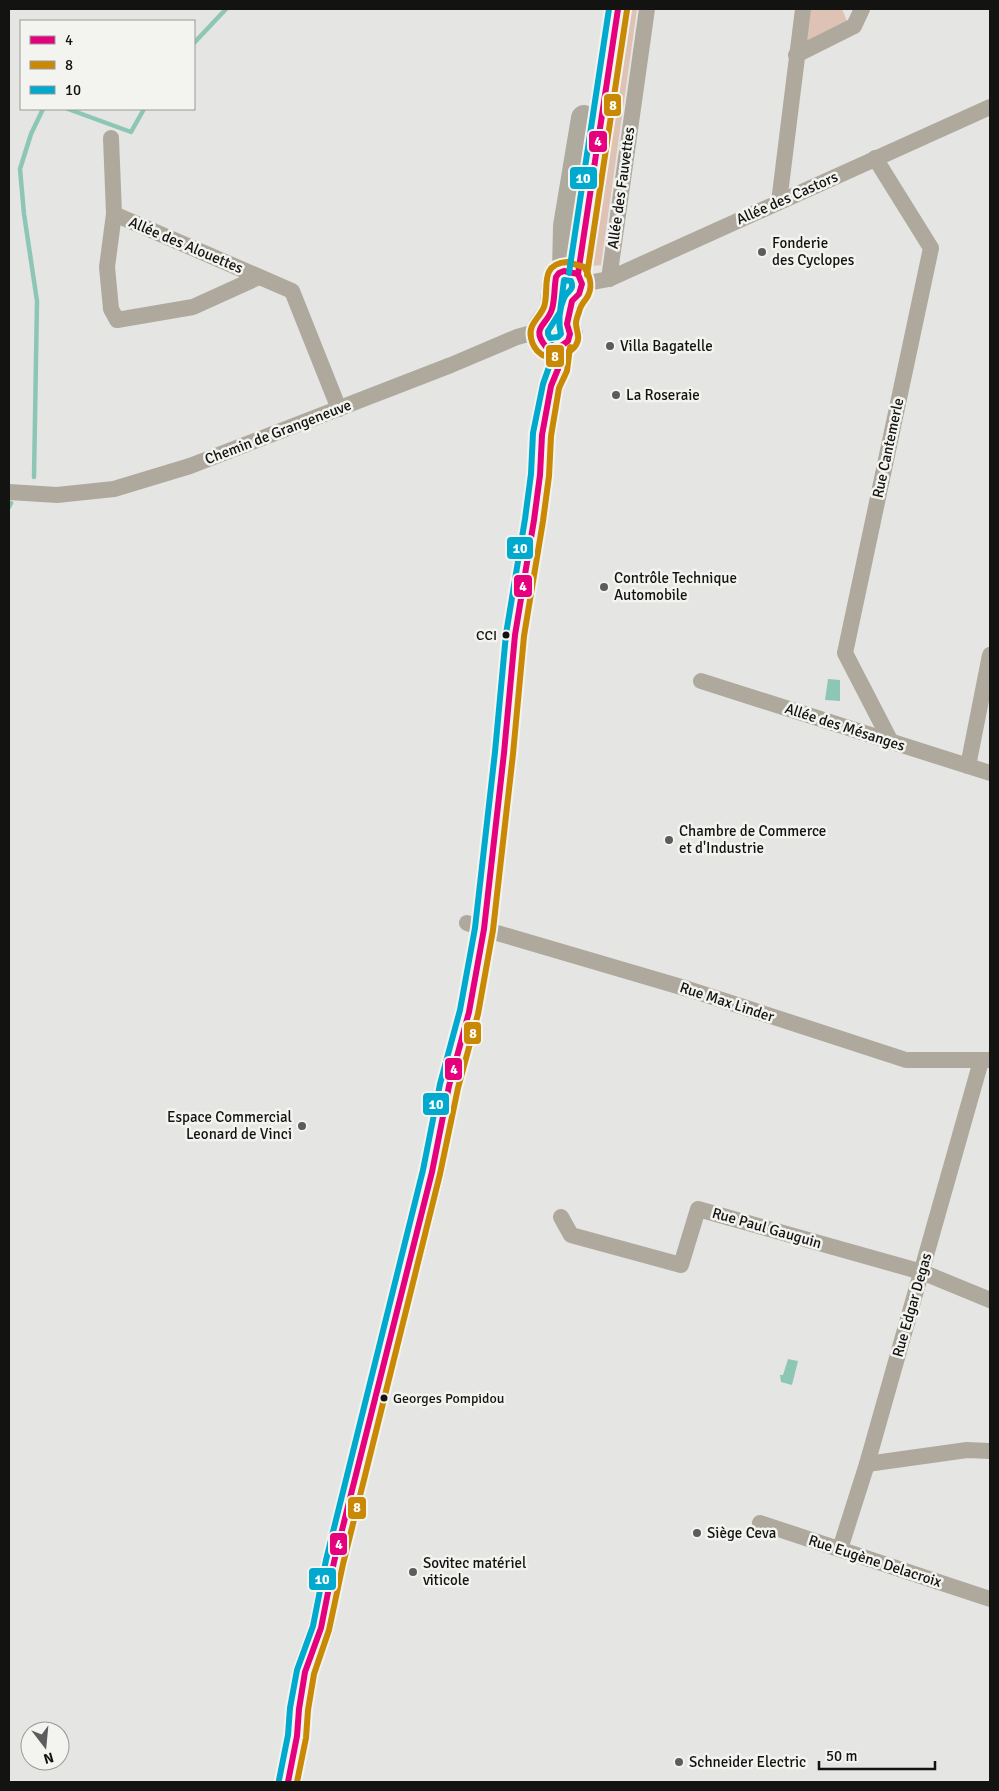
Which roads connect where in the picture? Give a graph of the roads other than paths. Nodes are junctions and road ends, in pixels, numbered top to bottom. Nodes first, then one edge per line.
1 (603, 9) edge
2 (618, 9) edge
3 (647, 9) edge
4 (803, 9) edge
5 (862, 9) edge
6 (796, 55) junction
7 (990, 107) edge
8 (111, 138) dead end
9 (875, 158) junction
10 (780, 202) junction
11 (114, 214) junction
12 (575, 276) junction
13 (258, 277) junction
14 (609, 279) junction
15 (548, 341) junction
16 (339, 408) junction
17 (9, 492) edge
18 (990, 655) edge
19 (701, 681) dead end
20 (891, 742) junction
21 (968, 766) junction
22 (990, 773) edge
23 (476, 926) junction
24 (986, 1060) edge
25 (561, 1217) dead end
26 (922, 1272) junction
27 (990, 1300) edge
28 (990, 1451) edge
29 (866, 1464) junction
30 (760, 1523) dead end
31 (840, 1549) junction
32 (990, 1599) edge
33 (321, 1628) junction
34 (288, 1782) edge
35 (302, 1782) edge

1 - 12 main road
2 - 12 main road
3 - 14 street, Allée des Fauvettes
4 - 6 street
5 - 6 street
6 - 10 street
7 - 9 street, Allée des Castors
8 - 11 street, Allée des Alouettes
9 - 10 street, Allée des Castors
9 - 20 street, Rue Cantemerle
10 - 14 street, Allée des Castors
11 - 13 street, Allée des Alouettes
11 - 13 street, Allée des Alouettes
12 - 14 street, Allée des Castors
12 - 15 main road
13 - 16 street, Allée des Alouettes
15 - 16 street, Chemin de Grangeneuve
15 - 23 main road
16 - 17 street, Chemin de Grangeneuve
18 - 21 street
19 - 20 street, Allée des Mésanges
20 - 21 street, Allée des Mésanges
21 - 22 street, Allée des Mésanges
23 - 24 street, Rue Max Linder
23 - 33 main road
24 - 26 street, Rue Edgar Degas
25 - 26 street, Rue Paul Gauguin
26 - 27 street, Rue Paul Gauguin
26 - 29 street, Rue Edgar Degas
28 - 29 street
29 - 31 street, Rue Edgar Degas
30 - 31 street, Rue Eugène Delacroix
31 - 32 street, Rue Eugène Delacroix
33 - 34 main road
33 - 35 main road

